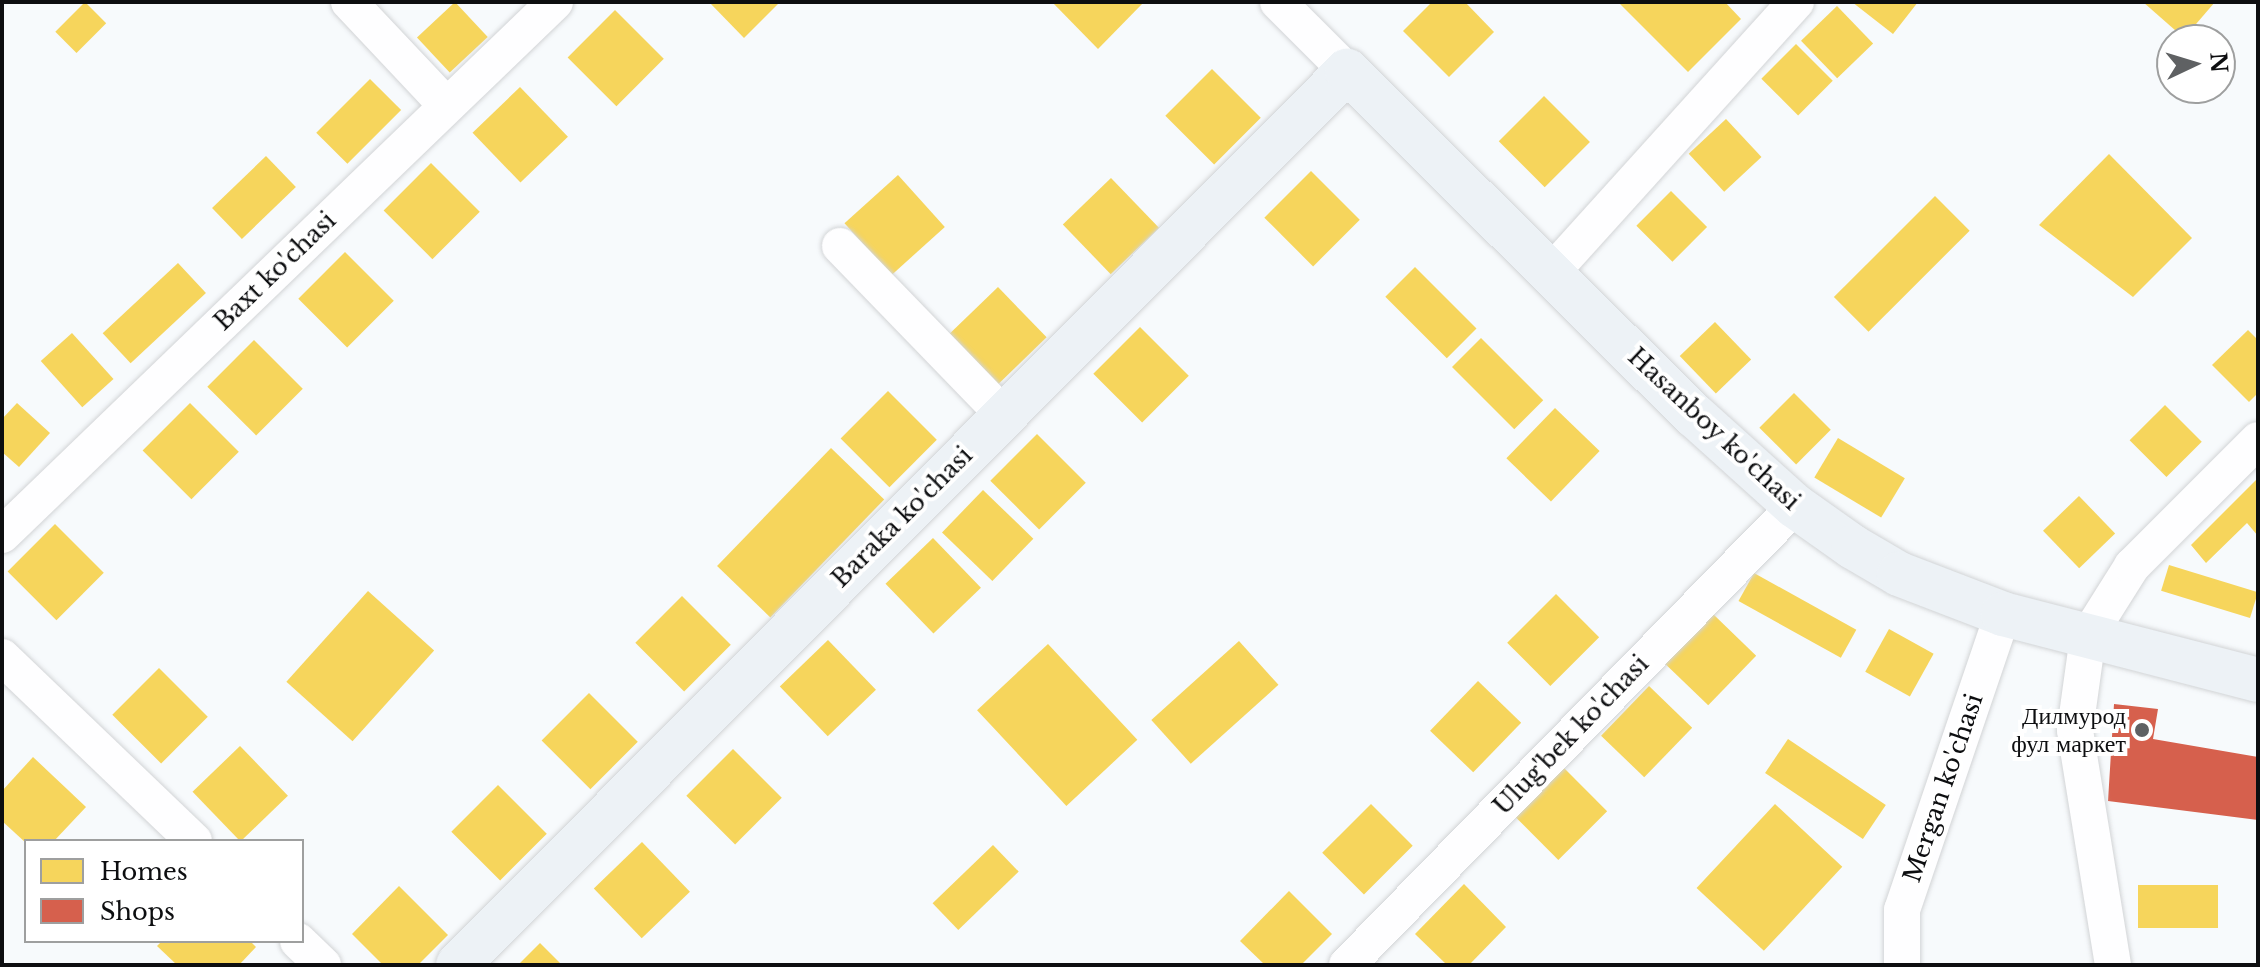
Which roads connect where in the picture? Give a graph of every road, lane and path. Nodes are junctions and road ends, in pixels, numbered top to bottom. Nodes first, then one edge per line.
1 (349, 2) edge
2 (555, 2) edge
3 (1278, 2) edge
4 (1796, 2) edge
5 (1347, 71) junction
6 (446, 105) junction
7 (840, 246) dead end
8 (1550, 274) junction
9 (1003, 414) junction
10 (2258, 440) edge
11 (1795, 506) junction
12 (2, 535) edge
13 (2003, 614) junction
14 (2088, 636) junction
15 (2, 657) edge
16 (2258, 680) edge
17 (192, 839) edge
18 (300, 943) edge
19 (323, 965) edge
20 (458, 965) edge
21 (1347, 965) edge
22 (1902, 965) edge
23 (2113, 965) edge

1 - 6 street
2 - 6 street, Baxt ko'chasi
3 - 5 street, Hasanboy ko'chasi
4 - 8 street
5 - 8 main road, Hasanboy ko'chasi
5 - 9 main road, Baraka ko'chasi
6 - 12 street, Baxt ko'chasi
7 - 9 street
8 - 11 main road, Hasanboy ko'chasi
9 - 20 main road, Baraka ko'chasi
10 - 14 street
11 - 13 main road, Hasanboy ko'chasi
11 - 21 street, Ulug'bek ko'chasi
13 - 14 main road, Hasanboy ko'chasi
13 - 22 street, Mergan ko'chasi
14 - 16 main road, Hasanboy ko'chasi
14 - 23 street
15 - 17 street
18 - 19 street

